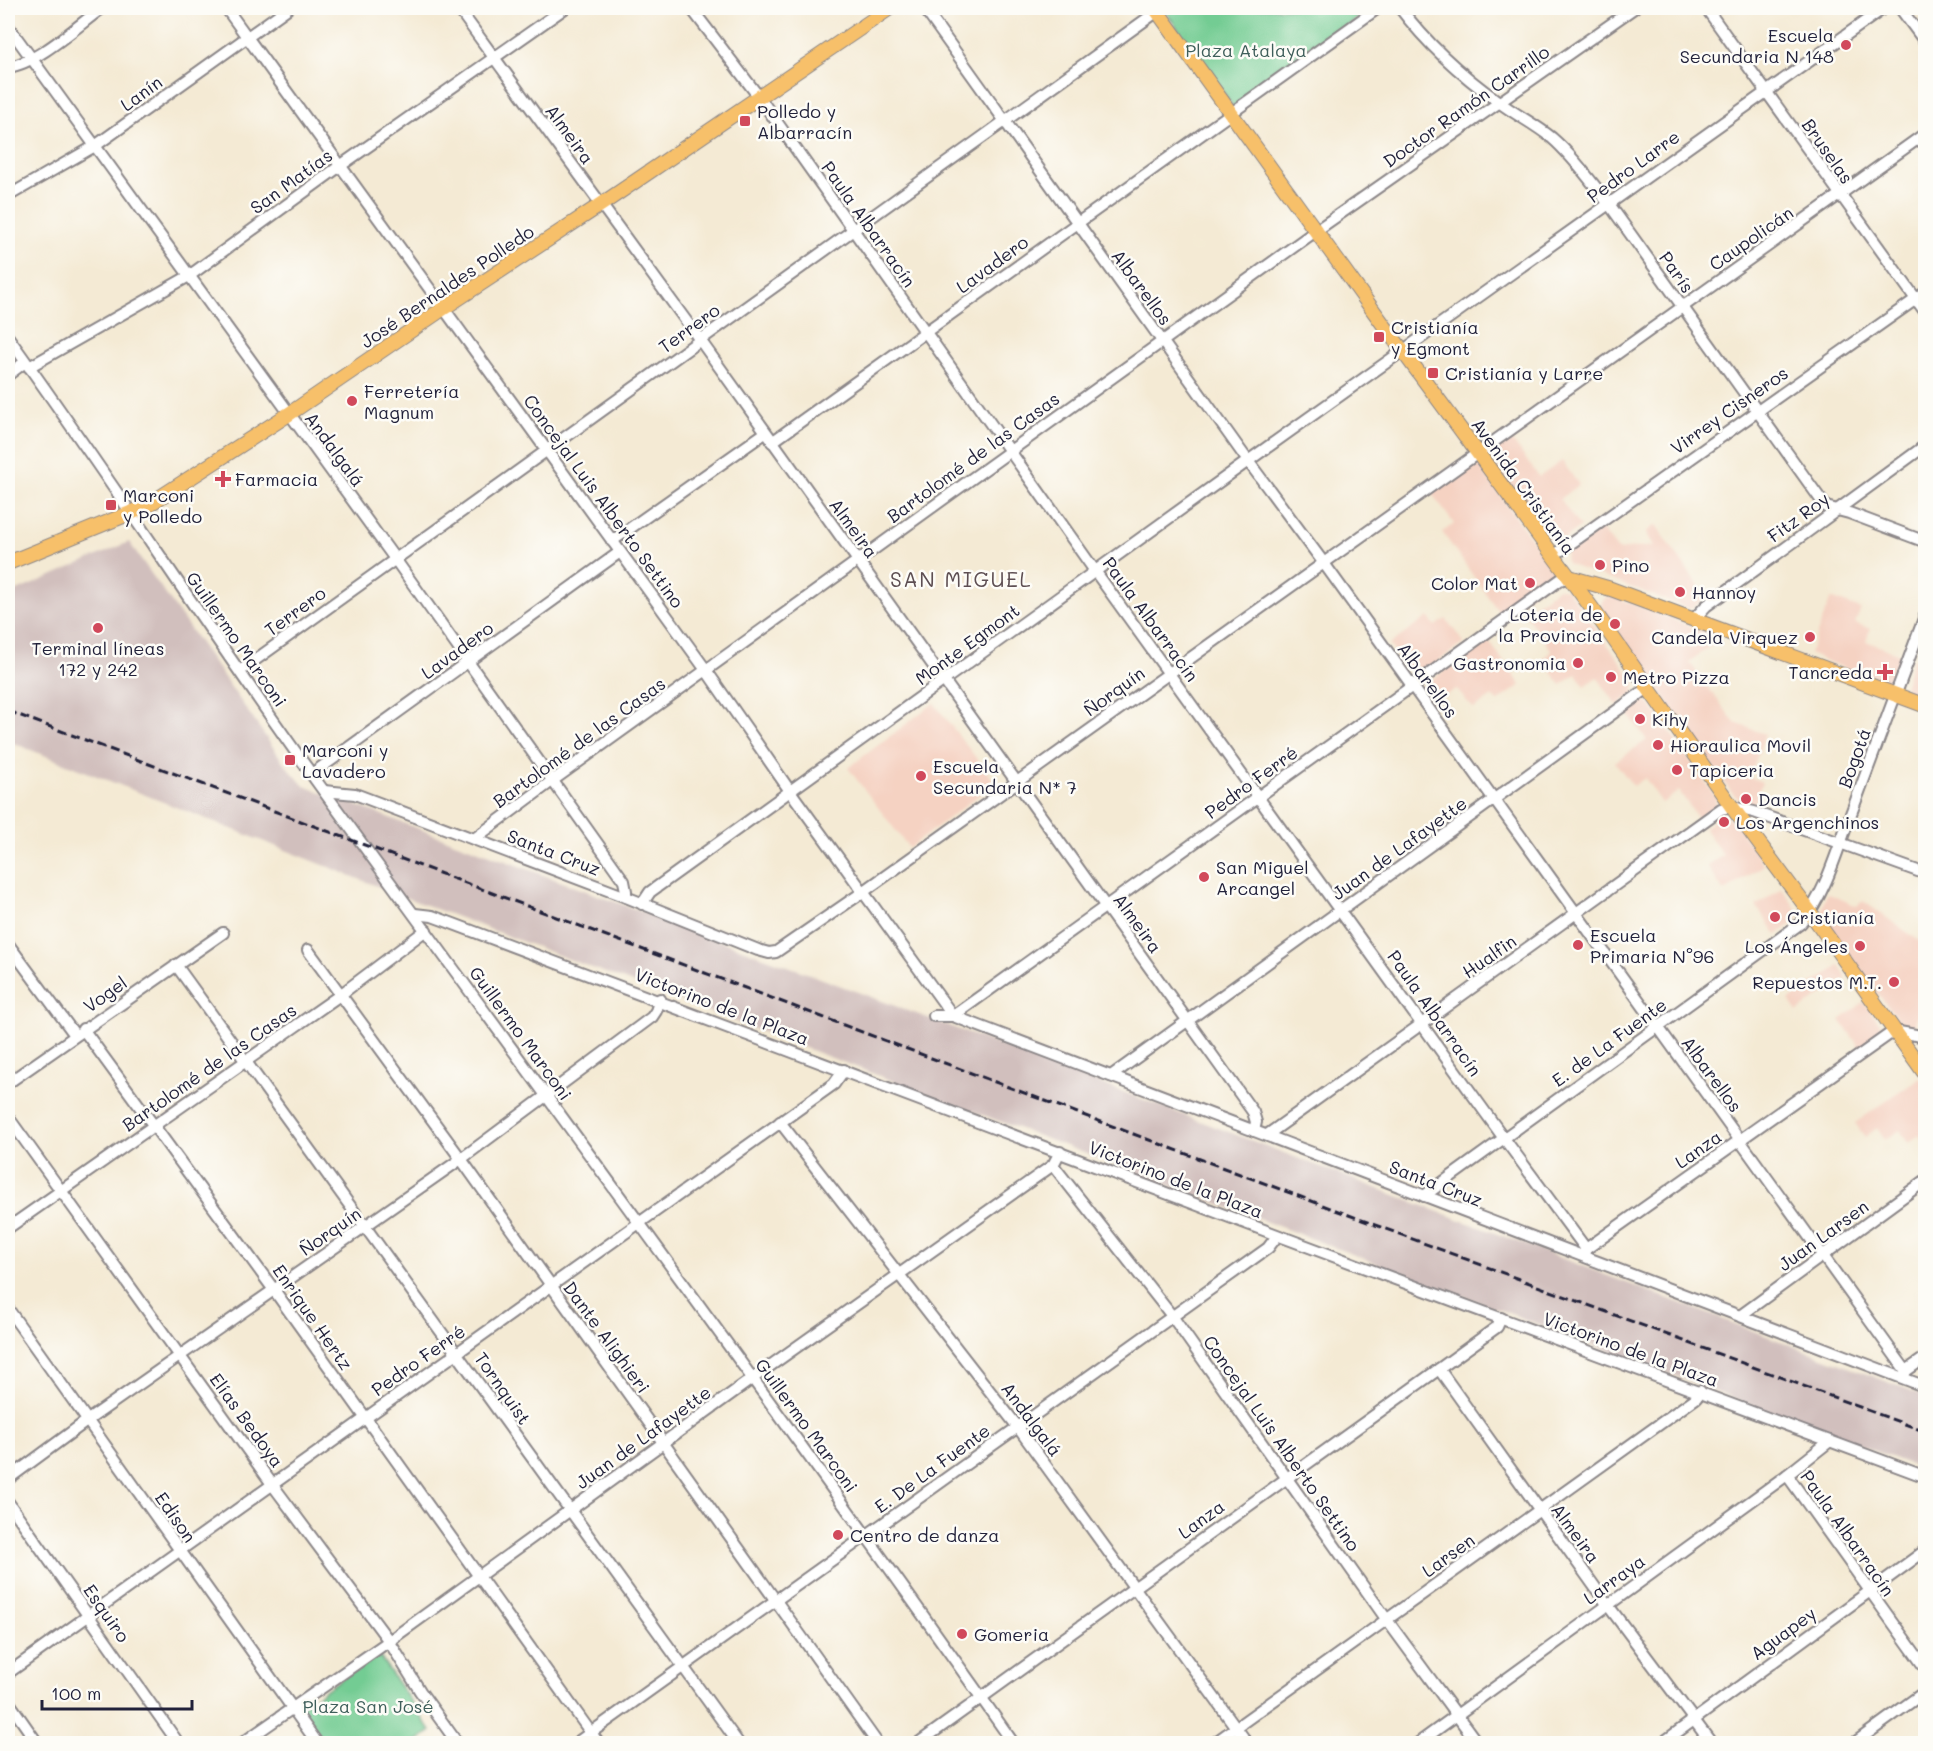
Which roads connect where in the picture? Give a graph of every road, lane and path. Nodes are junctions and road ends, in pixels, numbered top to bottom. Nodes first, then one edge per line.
1 (102, 8) edge
2 (226, 8) edge
3 (288, 8) edge
4 (458, 8) edge
5 (565, 8) edge
6 (691, 8) edge
7 (890, 8) edge
8 (924, 8) edge
9 (1378, 8) edge
10 (1400, 8) edge
11 (1634, 8) edge
12 (1706, 8) edge
13 (1884, 8) edge
14 (1900, 8) edge
15 (1158, 9) edge
16 (8, 26) edge
17 (248, 37) junction
18 (1926, 43) edge
19 (494, 58) junction
20 (32, 59) junction
21 (8, 67) edge
22 (1765, 90) junction
23 (759, 97) junction
24 (1499, 103) junction
25 (1231, 113) junction
26 (1004, 122) junction
27 (1926, 133) edge
28 (95, 146) junction
29 (340, 166) junction
30 (8, 196) edge
31 (1839, 196) junction
32 (602, 204) junction
33 (1609, 204) junction
34 (1077, 224) junction
35 (853, 230) junction
36 (1317, 230) junction
37 (189, 276) junction
38 (1926, 292) edge
39 (1915, 299) junction
40 (1682, 307) junction
41 (444, 308) junction
42 (1926, 313) edge
43 (926, 333) junction
44 (8, 337) edge
45 (700, 340) junction
46 (1162, 342) junction
47 (1402, 351) junction
48 (27, 364) junction
49 (8, 375) edge
50 (1756, 410) junction
51 (289, 414) junction
52 (765, 433) junction
53 (772, 442) junction
54 (1926, 445) edge
55 (546, 450) junction
56 (1010, 451) junction
57 (1477, 453) junction
58 (1248, 461) junction
59 (1836, 510) junction
60 (132, 514) junction
61 (612, 541) junction
62 (1926, 542) edge
63 (620, 552) junction
64 (1553, 556) junction
65 (395, 559) junction
66 (8, 560) edge
67 (857, 560) junction
68 (1323, 562) junction
69 (1095, 571) junction
70 (1569, 577) junction
71 (1926, 613) edge
72 (1694, 619) junction
73 (468, 662) junction
74 (706, 670) junction
75 (240, 671) junction
76 (1169, 672) junction
77 (944, 680) junction
78 (1413, 687) junction
79 (1648, 688) junction
80 (1895, 695) junction
81 (1926, 706) edge
82 (312, 774) junction
83 (552, 781) junction
84 (1016, 782) junction
85 (324, 790) junction
86 (790, 791) junction
87 (1259, 797) junction
88 (1493, 800) junction
89 (1732, 807) junction
90 (474, 839) junction
91 (1840, 842) junction
92 (1926, 874) edge
93 (863, 892) junction
94 (626, 897) junction
95 (642, 904) junction
96 (1106, 907) junction
97 (1342, 910) junction
98 (1810, 912) junction
99 (415, 914) junction
100 (1575, 914) junction
101 (426, 930) junction
102 (223, 933) dead end
103 (8, 945) edge
104 (308, 950) dead end
105 (769, 953) joint
106 (176, 965) junction
107 (340, 995) junction
108 (660, 999) junction
109 (934, 1016) dead end
110 (953, 1016) junction
111 (1188, 1021) junction
112 (1422, 1023) junction
113 (1658, 1027) junction
114 (1894, 1031) junction
115 (79, 1032) junction
116 (1926, 1037) edge
117 (247, 1060) junction
118 (844, 1070) junction
119 (1926, 1075) edge
120 (1111, 1076) junction
121 (8, 1083) edge
122 (547, 1095) junction
123 (8, 1117) edge
124 (780, 1122) junction
125 (154, 1125) junction
126 (1254, 1131) junction
127 (1266, 1136) junction
128 (1503, 1137) junction
129 (1740, 1140) junction
130 (1060, 1152) junction
131 (461, 1160) junction
132 (1053, 1165) junction
133 (1926, 1180) edge
134 (60, 1191) junction
135 (1424, 1196) junction
136 (638, 1223) junction
137 (366, 1226) junction
138 (8, 1228) edge
139 (1277, 1236) junction
140 (1584, 1252) junction
141 (1822, 1256) junction
142 (900, 1273) junction
143 (550, 1286) junction
144 (274, 1290) junction
145 (8, 1309) edge
146 (1172, 1316) junction
147 (1740, 1316) junction
148 (1501, 1318) junction
149 (457, 1352) junction
150 (181, 1357) junction
151 (1926, 1357) edge
152 (1439, 1369) junction
153 (1904, 1375) junction
154 (753, 1378) junction
155 (1926, 1387) edge
156 (1700, 1391) junction
157 (364, 1418) junction
158 (88, 1420) junction
159 (1017, 1426) junction
160 (1830, 1441) junction
161 (663, 1444) junction
162 (1787, 1475) junction
163 (1287, 1477) junction
164 (1926, 1477) edge
165 (8, 1479) edge
166 (272, 1484) junction
167 (8, 1502) edge
168 (570, 1510) junction
169 (1539, 1510) junction
170 (867, 1536) junction
171 (179, 1549) junction
172 (1926, 1550) edge
173 (478, 1575) junction
174 (1136, 1588) junction
175 (1868, 1591) junction
176 (776, 1601) junction
177 (1607, 1604) junction
178 (88, 1615) junction
179 (1387, 1620) junction
180 (389, 1641) junction
181 (683, 1666) junction
182 (1926, 1669) edge
183 (8, 1673) edge
184 (1926, 1691) edge
185 (981, 1696) junction
186 (8, 1701) edge
187 (292, 1708) junction
188 (1457, 1714) junction
189 (1694, 1720) junction
190 (1236, 1727) junction
191 (591, 1732) junction
192 (38, 1743) edge
193 (180, 1743) edge
194 (241, 1743) edge
195 (318, 1743) edge
196 (458, 1743) edge
197 (574, 1743) edge
198 (599, 1743) edge
199 (739, 1743) edge
200 (878, 1743) edge
201 (917, 1743) edge
202 (1014, 1743) edge
203 (1213, 1743) edge
204 (1248, 1743) edge
205 (1417, 1743) edge
206 (1478, 1743) edge
207 (1661, 1743) edge
208 (1712, 1743) edge
209 (1853, 1743) edge

1 - 20 street
2 - 17 street, Concejal Luis Alberto Settino
3 - 17 street, Lanín
4 - 19 street, Almeira
5 - 19 street, San Matías
6 - 23 street, Paula Albarracín
7 - 23 main road, José Bernaldes Polledo
8 - 26 street, Albarellos
9 - 25 street, Lavadero
10 - 24 street, París
11 - 24 street, Doctor Ramón Carrillo
12 - 22 street, Bruselas
13 - 22 street, Pedro Larre
14 - 18 street
15 - 25 main road, Avenida Cristianía
15 - 26 street, Terrero
16 - 20 street, Andalgalá
17 - 28 street, Lanín
17 - 29 street, Concejal Luis Alberto Settino
19 - 29 street, San Matías
19 - 32 street, Almeira
20 - 21 street
20 - 28 street, Andalgalá
22 - 31 street, Bruselas
22 - 33 street, Pedro Larre
23 - 32 main road, José Bernaldes Polledo
23 - 35 street, Paula Albarracín
24 - 33 street, París
24 - 36 street, Doctor Ramón Carrillo
25 - 34 street, Lavadero
25 - 36 main road, Avenida Cristianía
26 - 34 street, Albarellos
26 - 35 street, Terrero
27 - 31 street, Caupolicán
28 - 30 street, Lanín
28 - 37 street, Andalgalá
29 - 37 street, San Matías
29 - 41 street, Concejal Luis Alberto Settino
31 - 39 street, Bruselas
31 - 40 street, Caupolicán
32 - 41 main road, José Bernaldes Polledo
32 - 45 street, Almeira
33 - 40 street, París
33 - 47 street, Pedro Larre
34 - 43 street, Lavadero
34 - 46 street, Albarellos
35 - 43 street, Paula Albarracín
35 - 45 street, Terrero
36 - 46 street, Bartolomé de las Casas
36 - 47 main road, Avenida Cristianía
37 - 48 street, San Matías
37 - 51 street, Andalgalá
38 - 39 street, Virrey Cisneros
39 - 42 street, Bruselas
39 - 50 street, Virrey Cisneros
40 - 50 street, París
40 - 57 street, Caupolicán
41 - 51 main road, José Bernaldes Polledo
41 - 55 street, Concejal Luis Alberto Settino
43 - 53 street, Lavadero
43 - 56 street, Paula Albarracín
44 - 48 street, Guillermo Marconi
45 - 52 street, Almeira
45 - 55 street, Terrero
46 - 56 street, Bartolomé de las Casas
46 - 58 street, Albarellos
47 - 57 main road, Avenida Cristianía
47 - 58 street, Monte Egmont
48 - 49 street, San Matías
48 - 60 street, Guillermo Marconi
50 - 59 street, París
50 - 64 street, Virrey Cisneros
51 - 60 main road, José Bernaldes Polledo
51 - 65 street, Andalgalá
52 - 53 street, Almeira
52 - 61 street
53 - 67 street, Almeira
54 - 59 street, Fitz Roy
55 - 61 street, Concejal Luis Alberto Settino
55 - 65 street, Terrero
56 - 67 street, Bartolomé de las Casas
56 - 69 street, Paula Albarracín
57 - 64 main road, Avenida Cristianía
57 - 68 street, Ñorquín
58 - 68 street, Albarellos
58 - 69 street, Monte Egmont
59 - 62 street, París
59 - 72 street, Fitz Roy
60 - 66 main road, José Bernaldes Polledo
60 - 75 street, Guillermo Marconi
61 - 63 street, Concejal Luis Alberto Settino
63 - 73 street, Lavadero
63 - 74 street, Concejal Luis Alberto Settino
64 - 70 main road, Avenida Cristianía
65 - 73 street, Andalgalá
65 - 75 street, Terrero
67 - 74 street, Bartolomé de las Casas
67 - 77 street, Almeira
68 - 76 street, Ñorquín
68 - 78 street, Albarellos
69 - 76 street, Paula Albarracín
69 - 77 street, Monte Egmont
70 - 72 main road
70 - 78 street, Pedro Ferré
70 - 79 main road, Avenida Cristianía
71 - 80 street, Bogotá
72 - 80 main road
73 - 82 street, Lavadero
73 - 83 street, Andalgalá
74 - 83 street, Bartolomé de las Casas
74 - 86 street, Concejal Luis Alberto Settino
75 - 82 street, Guillermo Marconi
76 - 84 street, Ñorquín
76 - 87 street, Paula Albarracín
77 - 84 street, Almeira
77 - 86 street, Monte Egmont
78 - 87 street, Pedro Ferré
78 - 88 street, Albarellos
79 - 88 street, Juan de Lafayette
79 - 89 main road, Avenida Cristianía
80 - 81 main road
80 - 91 street, Bogotá
82 - 85 street, Guillermo Marconi
83 - 90 street, Bartolomé de las Casas
83 - 94 street, Andalgalá
84 - 93 street, Ñorquín
84 - 96 street, Almeira
85 - 90 street, Santa Cruz
85 - 99 street, Guillermo Marconi
86 - 93 street, Concejal Luis Alberto Settino
86 - 95 street, Monte Egmont
87 - 96 street, Pedro Ferré
87 - 97 street, Paula Albarracín
88 - 97 street, Juan de Lafayette
88 - 100 street, Albarellos
89 - 91 street
89 - 98 main road, Avenida Cristianía
89 - 100 street, Hualfin
90 - 94 street, Santa Cruz
91 - 92 street
91 - 98 street, Bogotá
93 - 105 street, Ñorquín
93 - 110 street, Concejal Luis Alberto Settino
94 - 95 street, Santa Cruz
95 - 105 street, Santa Cruz
96 - 110 street, Pedro Ferré
96 - 111 street, Almeira
97 - 111 street, Juan de Lafayette
97 - 112 street, Paula Albarracín
98 - 113 street, E. de La Fuente
98 - 114 main road, Avenida Cristianía
99 - 101 street, Guillermo Marconi
99 - 108 street, Victorino de la Plaza
100 - 112 street, Hualfin
100 - 113 street, Albarellos
101 - 107 street, Bartolomé de las Casas
101 - 122 street, Guillermo Marconi
102 - 106 street, Vogel
103 - 115 street, Enrique Hertz
104 - 107 street, Dante Alighieri
106 - 115 street, Vogel
106 - 117 street, Tornquist
107 - 117 street, Bartolomé de las Casas
107 - 131 street, Dante Alighieri
108 - 118 street, Victorino de la Plaza
108 - 122 street, Ñorquín
109 - 110 street, Santa Cruz
110 - 120 street, Santa Cruz
111 - 120 street, Juan de Lafayette
111 - 126 street, Almeira
112 - 127 street, Hualfin
112 - 128 street, Paula Albarracín
113 - 128 street, E. de La Fuente
113 - 129 street, Albarellos
114 - 116 street
114 - 119 main road, Avenida Cristianía
114 - 129 street, Lanza
115 - 121 street, Vogel
115 - 125 street, Enrique Hertz
117 - 125 street, Bartolomé de las Casas
117 - 137 street, Tornquist
118 - 124 street, Pedro Ferré
118 - 130 street, Victorino de la Plaza
120 - 126 street, Santa Cruz
122 - 131 street, Ñorquín
122 - 136 street, Guillermo Marconi
123 - 134 street, Elías Bedoya
124 - 136 street, Pedro Ferré
124 - 142 street, Andalgalá
125 - 134 street, Bartolomé de las Casas
125 - 144 street, Enrique Hertz
126 - 127 street, Santa Cruz
127 - 135 street, Santa Cruz
128 - 135 street, E. de La Fuente
128 - 140 street, Paula Albarracín
129 - 140 street, Lanza
129 - 141 street, Albarellos
130 - 132 street, Juan de Lafayette
130 - 139 street, Victorino de la Plaza
131 - 137 street, Ñorquín
131 - 143 street, Dante Alighieri
132 - 142 street, Juan de Lafayette
132 - 146 street, Concejal Luis Alberto Settino
133 - 141 street, Juan Larsen
134 - 138 street, Bartolomé de las Casas
134 - 150 street, Elías Bedoya
135 - 140 street, Santa Cruz
136 - 143 street, Pedro Ferré
136 - 154 street, Guillermo Marconi
137 - 144 street, Ñorquín
137 - 149 street, Tornquist
139 - 146 street, E. De La Fuente
139 - 148 street, Victorino de la Plaza
140 - 147 street, Santa Cruz
141 - 147 street, Juan Larsen
141 - 153 street, Albarellos
142 - 154 street, Juan de Lafayette
142 - 159 street, Andalgalá
143 - 149 street, Pedro Ferré
143 - 161 street, Dante Alighieri
144 - 150 street, Ñorquín
144 - 157 street, Enrique Hertz
145 - 158 street, Edison
146 - 159 street, E. De La Fuente
146 - 163 street, Concejal Luis Alberto Settino
147 - 153 street, Santa Cruz
148 - 152 street, Lanza
148 - 156 street, Victorino de la Plaza
149 - 157 street, Pedro Ferré
149 - 168 street, Tornquist
150 - 158 street, Ñorquín
150 - 166 street, Elías Bedoya
151 - 153 street
152 - 163 street, Lanza
152 - 169 street, Almeira
153 - 155 street, Santa Cruz
154 - 161 street, Juan de Lafayette
154 - 170 street, Guillermo Marconi
156 - 160 street, Victorino de la Plaza
156 - 169 street, Larsen
157 - 166 street, Pedro Ferré
157 - 173 street, Enrique Hertz
158 - 165 street, Ñorquín
158 - 171 street, Edison
159 - 170 street, E. De La Fuente
159 - 174 street, Andalgalá
160 - 162 street, Larraya
160 - 164 street, Victorino de la Plaza
161 - 168 street, Juan de Lafayette
161 - 176 street, Dante Alighieri
162 - 175 street, Paula Albarracín
162 - 177 street, Larraya
163 - 174 street, Lanza
163 - 179 street, Concejal Luis Alberto Settino
166 - 171 street, Pedro Ferré
166 - 180 street, Elías Bedoya
167 - 178 street, Esquiro
168 - 173 street, Juan de Lafayette
168 - 181 street, Tornquist
169 - 177 street, Almeira
169 - 179 street, Larsen
170 - 176 street, E. De La Fuente
170 - 185 street, Guillermo Marconi
171 - 178 street, Pedro Ferré
171 - 187 street, Edison
172 - 175 street, Aguapey
173 - 180 street, Juan de Lafayette
173 - 191 street, Enrique Hertz
174 - 185 street, Lanza
174 - 190 street, Andalgalá
175 - 182 street, Paula Albarracín
175 - 189 street, Aguapey
176 - 181 street, E. De La Fuente
176 - 200 street, Dante Alighieri
177 - 188 street, Larraya
177 - 189 street, Almeira
178 - 183 street, Pedro Ferré
178 - 193 street, Esquiro
179 - 188 street, Concejal Luis Alberto Settino
179 - 190 street, Larsen
180 - 187 street, Juan de Lafayette
180 - 196 street, Elías Bedoya
181 - 191 street, E. De La Fuente
181 - 199 street, Tornquist
184 - 209 street
185 - 201 street, Lanza
185 - 202 street, Guillermo Marconi
186 - 192 street
187 - 194 street, Juan de Lafayette
187 - 195 street, Edison
188 - 205 street, Larraya
188 - 206 street, Concejal Luis Alberto Settino
189 - 207 street, Aguapey
189 - 208 street, Almeira
190 - 203 street, Larsen
190 - 204 street, Andalgalá
191 - 197 street, E. De La Fuente
191 - 198 street, Enrique Hertz

